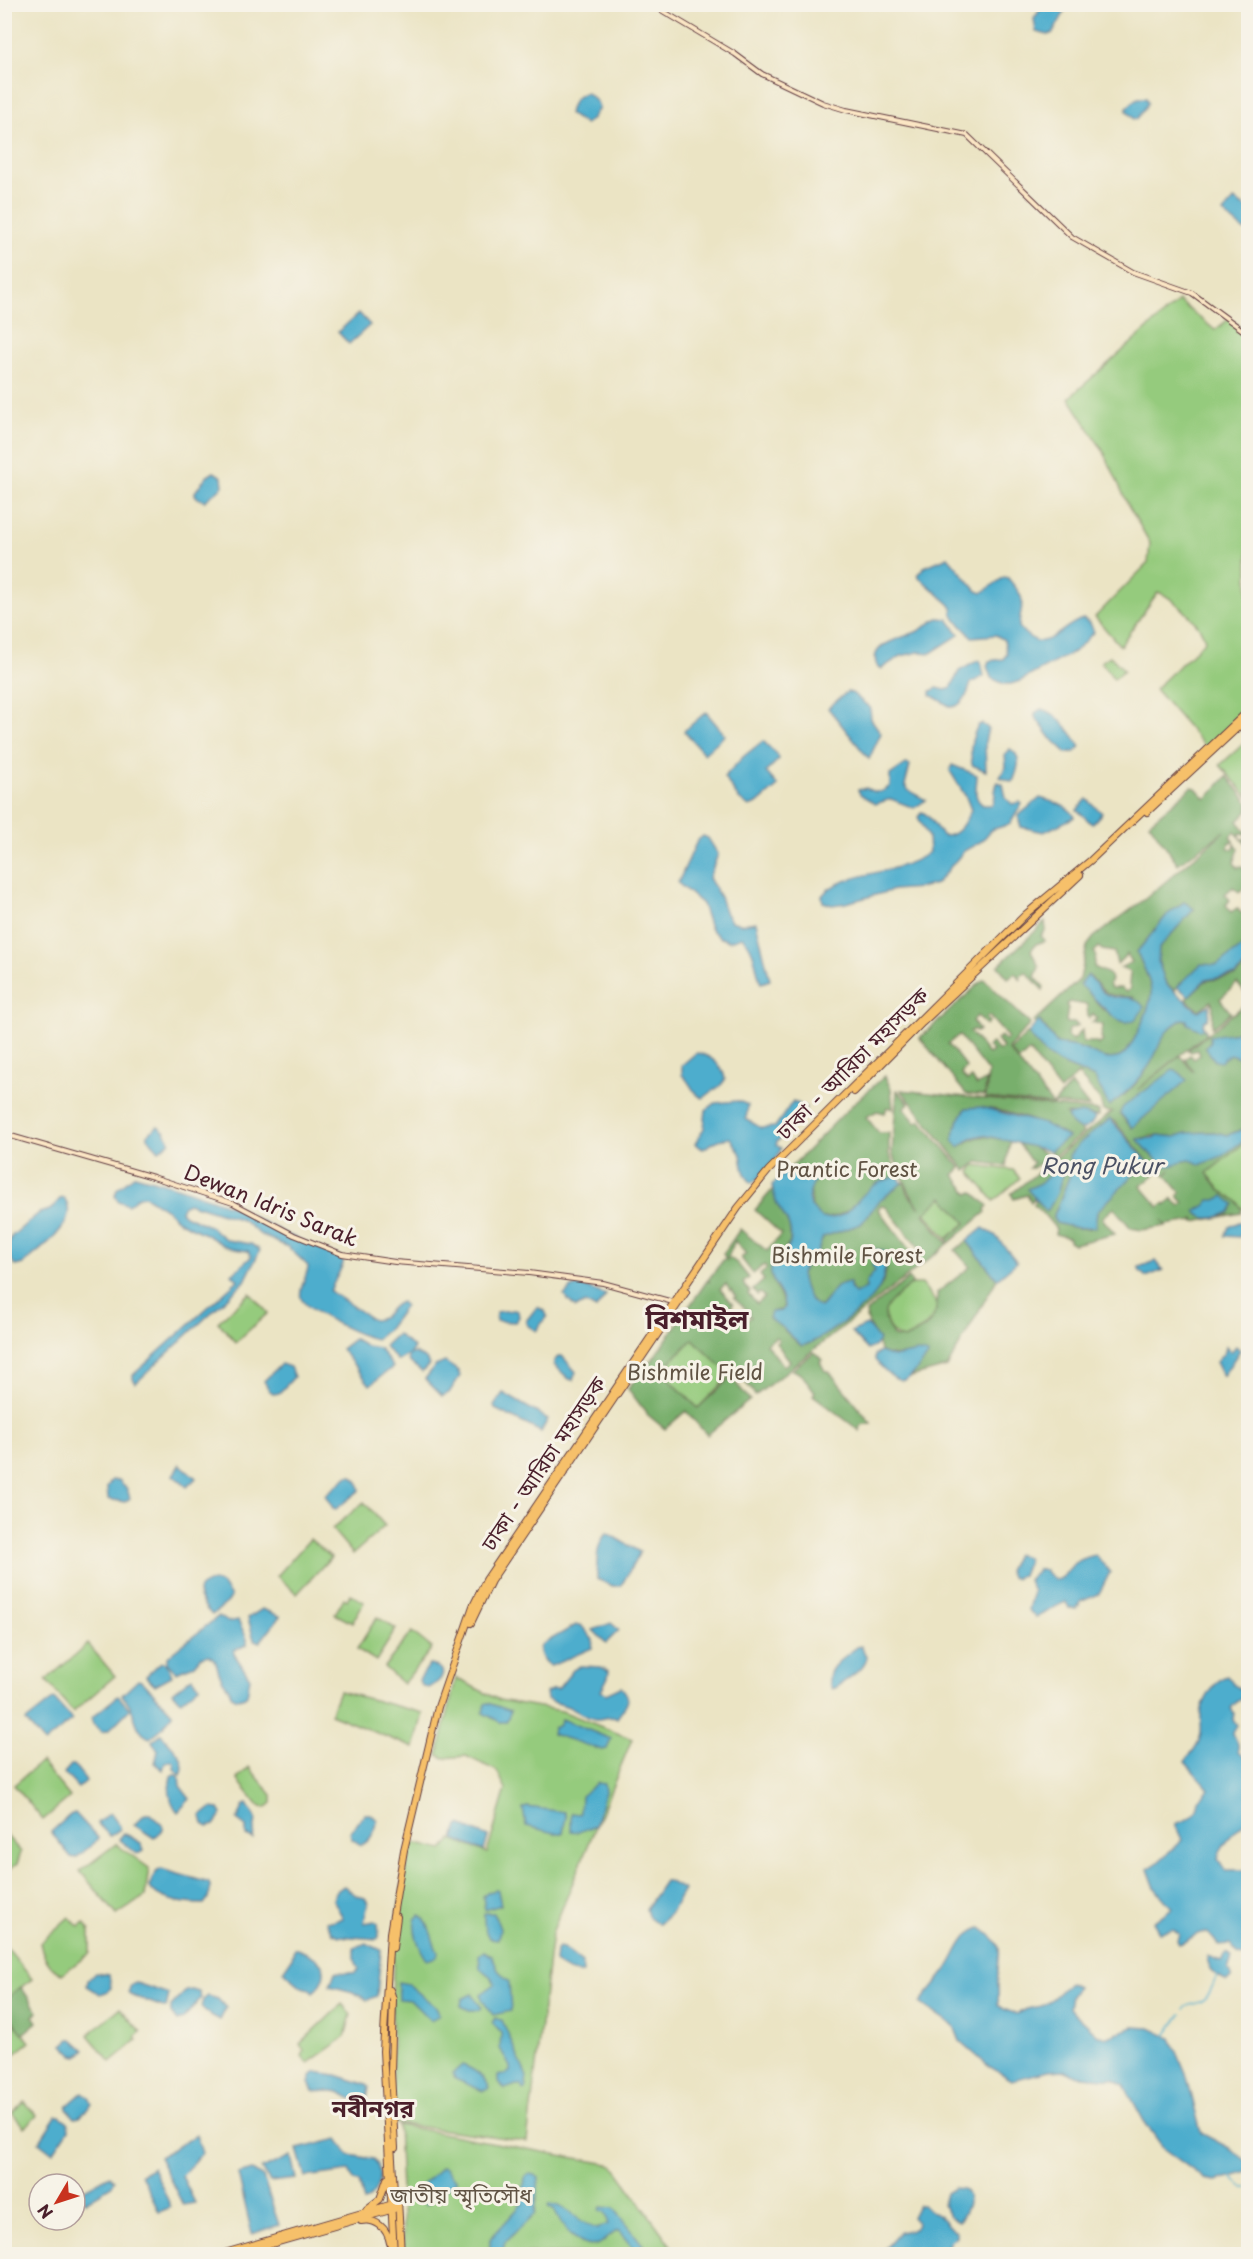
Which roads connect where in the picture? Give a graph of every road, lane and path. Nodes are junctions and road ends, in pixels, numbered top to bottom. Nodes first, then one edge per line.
1 (651, 4) edge
2 (1248, 334) edge
3 (1248, 711) edge
4 (1248, 718) edge
5 (1161, 796) junction
6 (4, 1134) edge
7 (674, 1302) junction
8 (392, 1943) junction
9 (390, 1990) junction
10 (388, 2173) junction
11 (391, 2207) junction
12 (311, 2230) junction
13 (221, 2254) edge
14 (236, 2254) edge
15 (396, 2254) edge

1 - 2 main road
3 - 5 highway, ঢাকা - আরিচা মহাসড়ক
4 - 5 highway, ঢাকা - আরিচা মহাসড়ক
5 - 7 highway, ঢাকা - আরিচা মহাসড়ক
5 - 8 highway, ঢাকা - আরিচা মহাসড়ক
6 - 7 main road, Dewan Idris Sarak
7 - 8 highway, ঢাকা - আরিচা মহাসড়ক
8 - 9 highway
8 - 10 highway, ঢাকা - আরিচা মহাসড়ক
9 - 11 highway
9 - 15 highway
10 - 11 highway, ঢাকা - আরিচা মহাসড়ক
10 - 12 highway
11 - 12 highway
11 - 15 highway, ঢাকা - আরিচা মহাসড়ক
12 - 13 highway
12 - 14 highway
12 - 15 highway

